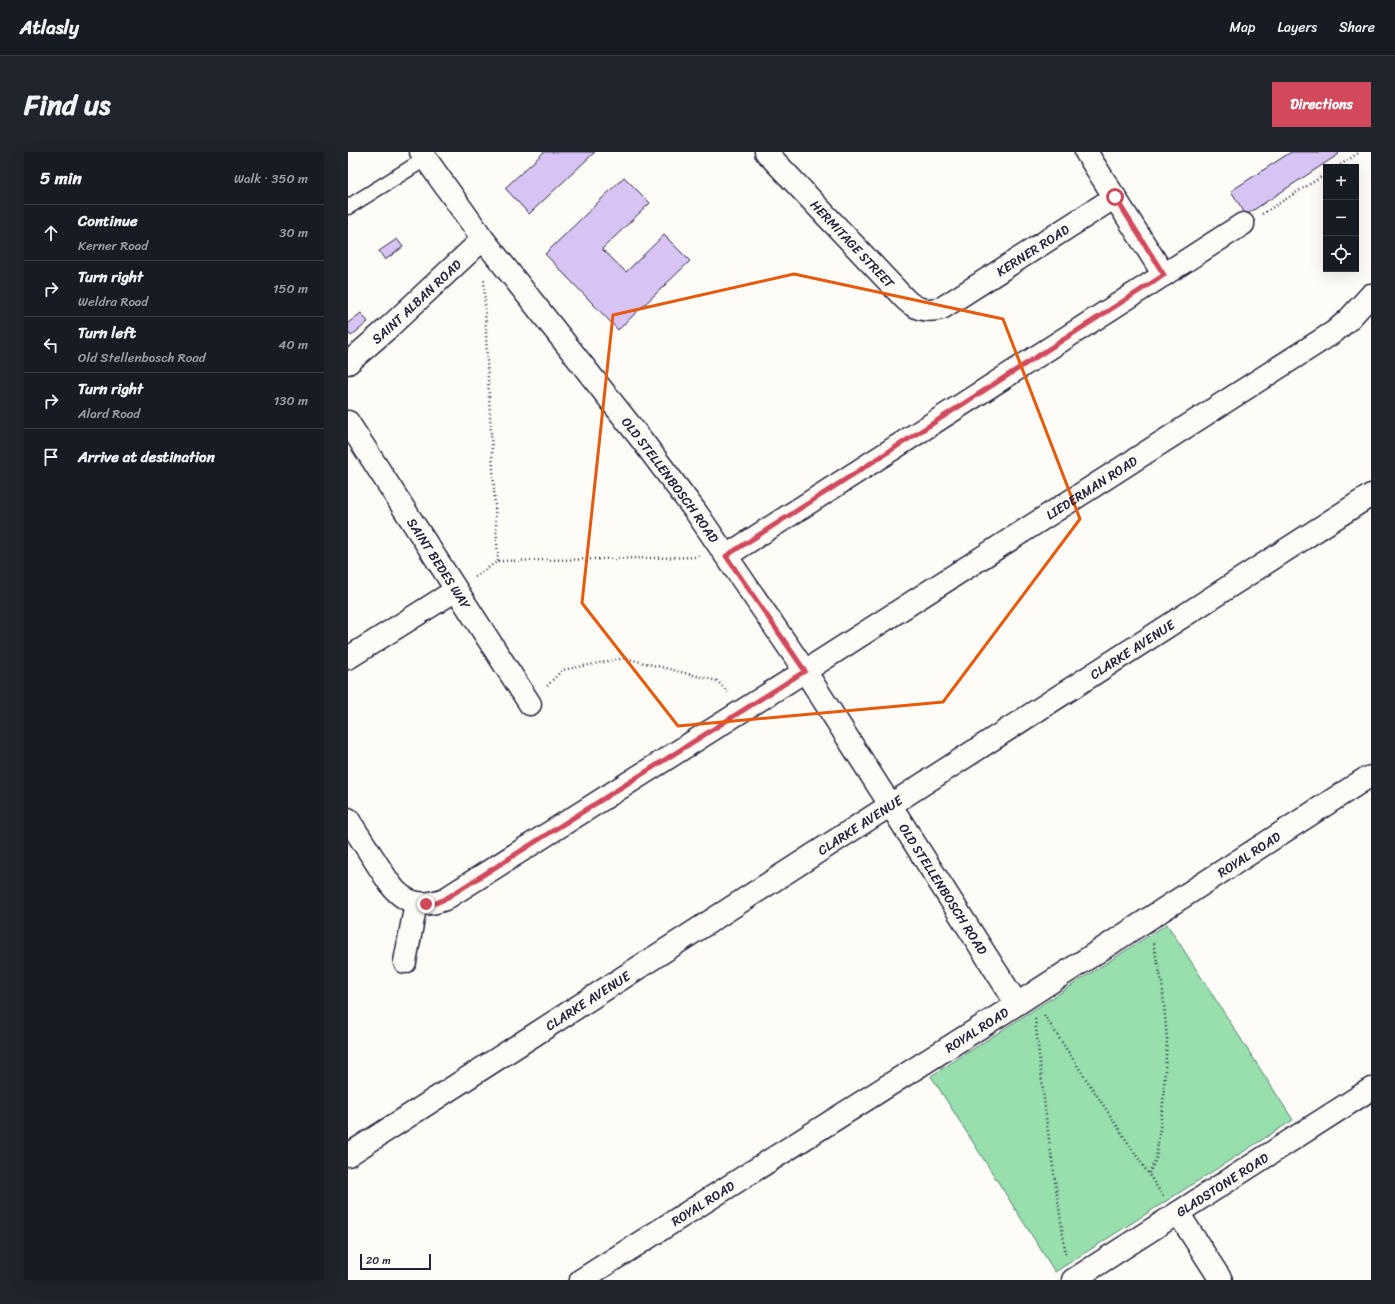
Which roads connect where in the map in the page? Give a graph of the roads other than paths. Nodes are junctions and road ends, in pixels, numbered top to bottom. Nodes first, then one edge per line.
1 (766, 152) edge
2 (1086, 152) edge
3 (423, 155) edge
4 (1115, 197) junction
5 (348, 207) edge
6 (1243, 224) road end
7 (483, 239) junction
8 (1164, 275) junction
9 (1371, 295) edge
10 (949, 303) joint
11 (348, 363) edge
12 (348, 422) edge
13 (1371, 496) edge
14 (726, 556) junction
15 (456, 590) junction
16 (348, 658) edge
17 (805, 671) junction
18 (530, 704) road end
19 (1371, 777) edge
20 (890, 805) junction
21 (348, 819) edge
22 (416, 903) junction
23 (405, 962) dead end
24 (1029, 1003) junction
25 (1371, 1089) edge
26 (348, 1155) edge
27 (1178, 1213) junction
28 (1075, 1279) edge
29 (581, 1280) edge
30 (1221, 1280) edge

1 - 10 street, HERMITAGE STREET
2 - 4 street
3 - 5 lane
3 - 7 street, OLD STELLENBOSCH ROAD
4 - 8 street
4 - 10 street, KERNER ROAD
6 - 8 street
7 - 11 street, SAINT ALBAN ROAD
7 - 14 street, OLD STELLENBOSCH ROAD
8 - 14 street
9 - 17 street, LIEDERMAN ROAD
12 - 15 street, SAINT BEDES WAY
13 - 20 street, CLARKE AVENUE
14 - 17 street, OLD STELLENBOSCH ROAD
15 - 16 street
15 - 18 street, SAINT BEDES WAY
17 - 20 street, OLD STELLENBOSCH ROAD
17 - 22 street, LIEDERMAN ROAD
19 - 24 street, ROYAL ROAD
20 - 24 street, OLD STELLENBOSCH ROAD
20 - 26 street, CLARKE AVENUE
21 - 22 street
22 - 23 street
24 - 29 street, ROYAL ROAD
25 - 27 street, GLADSTONE ROAD
27 - 28 street, GLADSTONE ROAD
27 - 30 street

